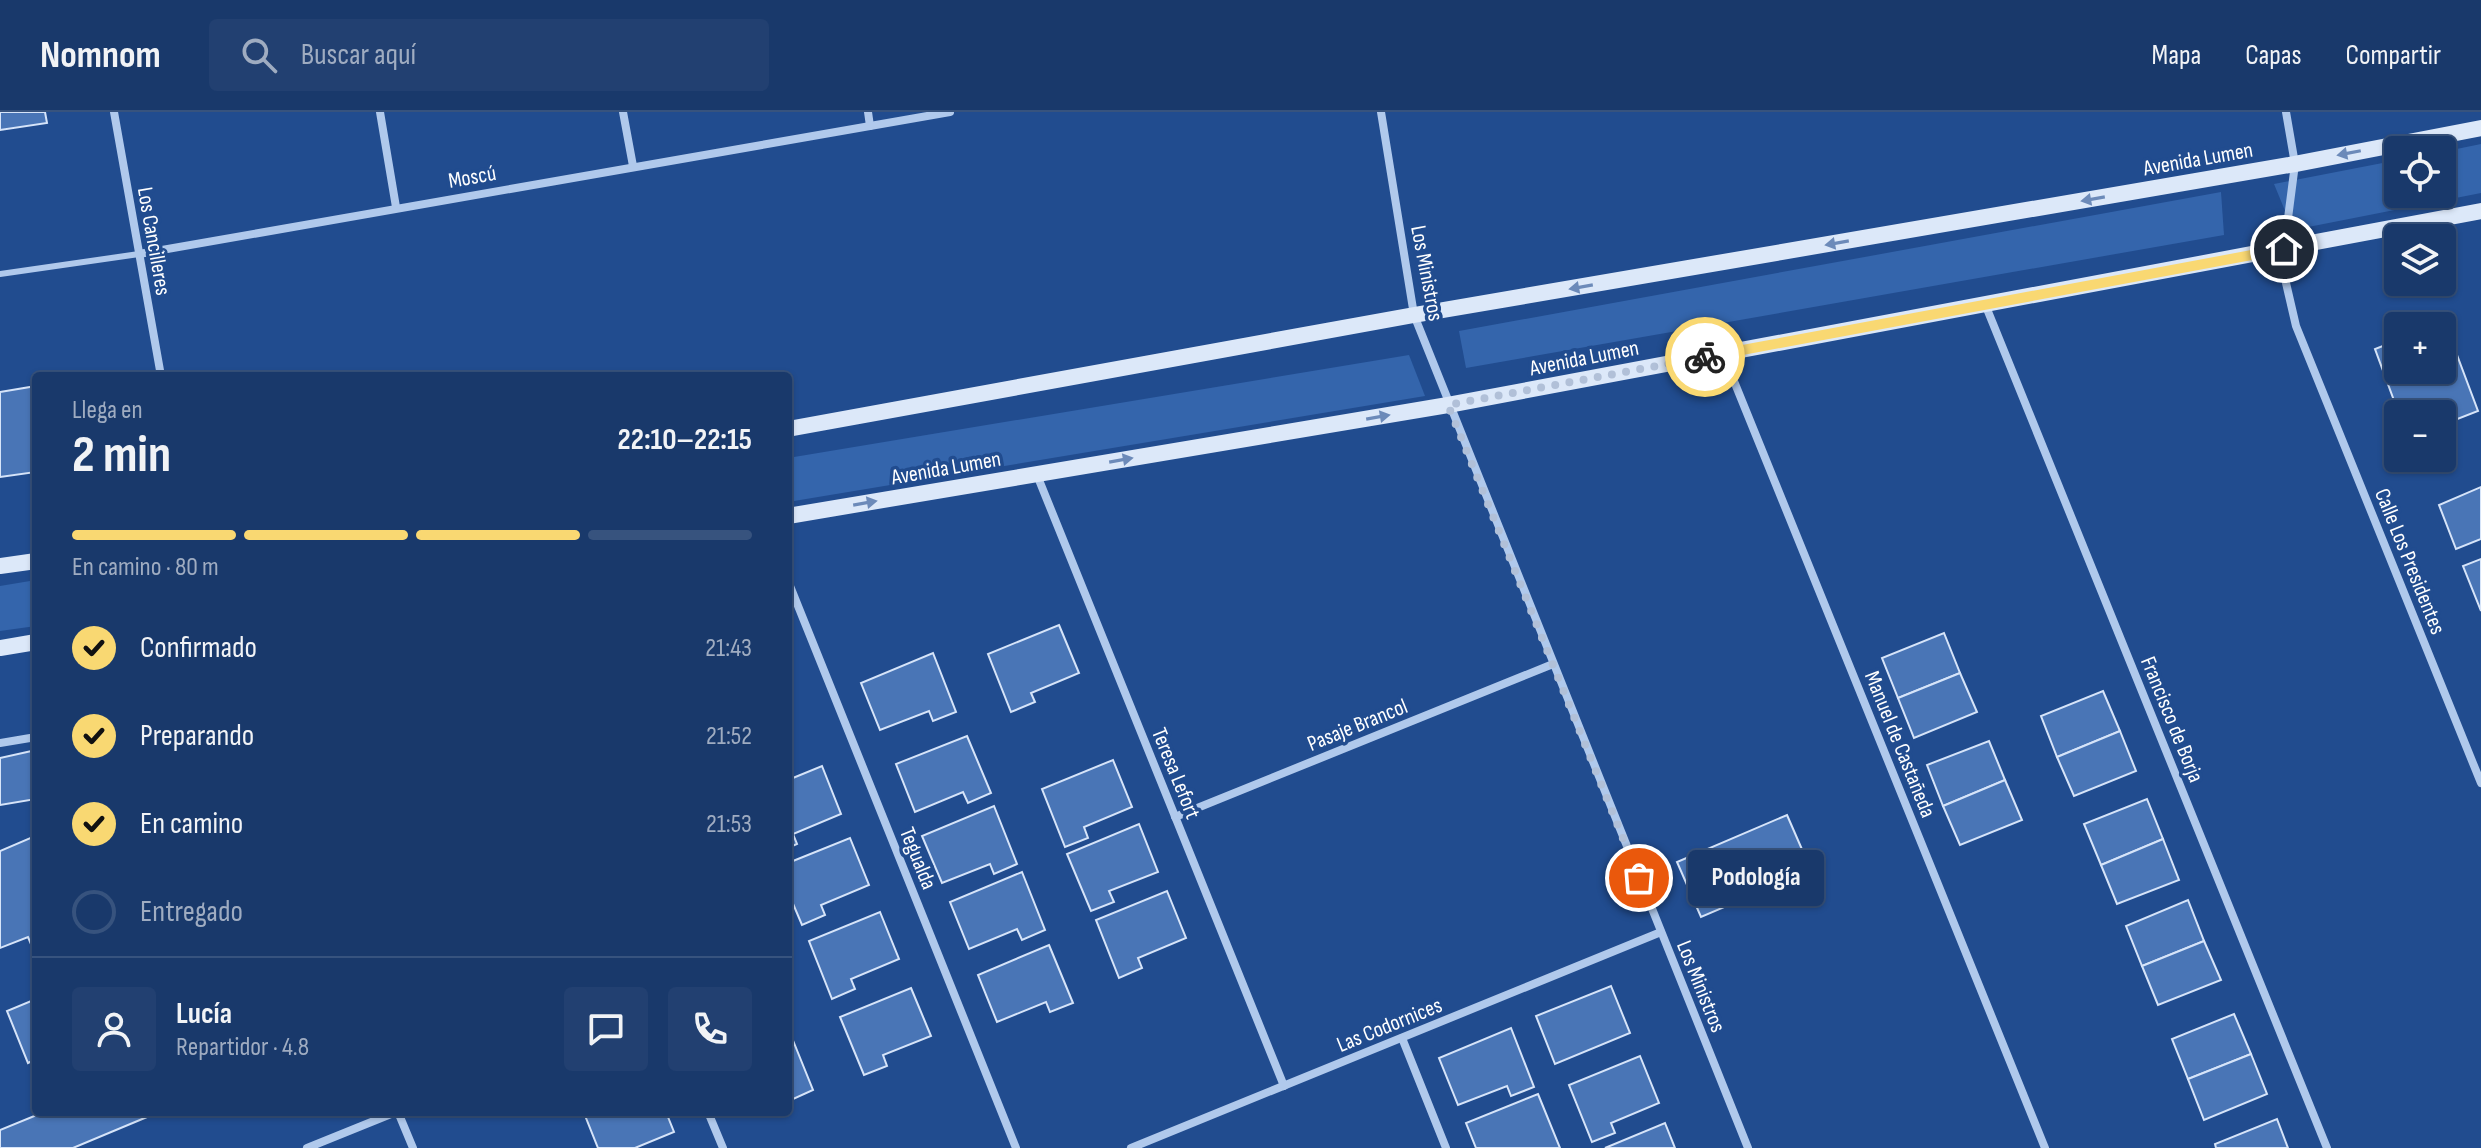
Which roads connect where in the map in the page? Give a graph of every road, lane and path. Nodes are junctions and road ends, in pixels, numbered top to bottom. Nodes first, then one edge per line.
1 (114, 112) edge
2 (380, 112) edge
3 (623, 112) edge
4 (868, 112) edge
5 (950, 112) edge
6 (1381, 112) edge
7 (2286, 112) edge
8 (870, 126) junction
9 (2481, 128) edge
10 (2295, 164) junction
11 (633, 166) junction
12 (396, 207) junction
13 (2481, 211) edge
14 (2284, 249) junction
15 (139, 254) junction
16 (0, 274) edge
17 (1985, 304) junction
18 (1414, 315) junction
19 (1723, 354) junction
20 (160, 372) edge
21 (1448, 405) junction
22 (792, 428) edge
23 (1036, 474) junction
24 (792, 515) edge
25 (32, 562) edge
26 (0, 566) edge
27 (792, 591) edge
28 (32, 643) edge
29 (0, 648) edge
30 (1553, 664) junction
31 (32, 738) edge
32 (0, 743) edge
33 (2481, 783) edge
34 (1175, 817) junction
35 (1661, 932) junction
36 (1402, 1038) junction
37 (1284, 1086) junction
38 (387, 1116) edge
39 (399, 1116) edge
40 (710, 1116) edge
41 (1158, 1137) junction
42 (307, 1148) edge
43 (413, 1148) edge
44 (723, 1148) edge
45 (1016, 1148) edge
46 (1131, 1148) edge
47 (1162, 1148) edge
48 (1446, 1148) edge
49 (1748, 1148) edge
50 (2045, 1148) edge
51 (2327, 1148) edge

1 - 15 street, Los Cancilleres
2 - 12 street
3 - 11 street
4 - 8 street
5 - 8 street, Moscú
6 - 18 street, Los Ministros
7 - 10 street, Calle Los Presidentes
8 - 11 street, Moscú
9 -> 10 street, Avenida Lumen
10 - 14 street, Calle Los Presidentes
10 -> 18 street, Avenida Lumen
11 - 12 street, Moscú
12 - 15 street, Moscú
13 - 14 street, Avenida Lumen
14 - 17 street, Avenida Lumen
14 - 33 street, Calle Los Presidentes
15 - 16 lane, Moscú
15 - 20 street, Los Cancilleres
17 - 19 street, Avenida Lumen
17 - 51 street, Francisco de Borja
18 - 21 street, Los Ministros
18 - 22 street, Avenida Lumen
19 - 21 street, Avenida Lumen
19 - 50 street, Manuel de Castañeda
23 -> 21 street, Avenida Lumen
21 - 30 street, Los Ministros
24 -> 23 street, Avenida Lumen
23 - 34 street, Teresa Lefort
25 - 26 street
27 - 45 street, Tegualda
28 - 29 street
30 - 34 street, Pasaje Brancol
30 - 35 street, Los Ministros
31 - 32 street
34 - 37 street, Teresa Lefort
35 - 36 street, Las Codornices
35 - 49 street, Los Ministros
36 - 37 street, Las Codornices
36 - 48 street
37 - 41 street, Las Codornices
38 - 42 street
39 - 43 street
40 - 44 street
41 - 46 street, Las Codornices
41 - 47 street

